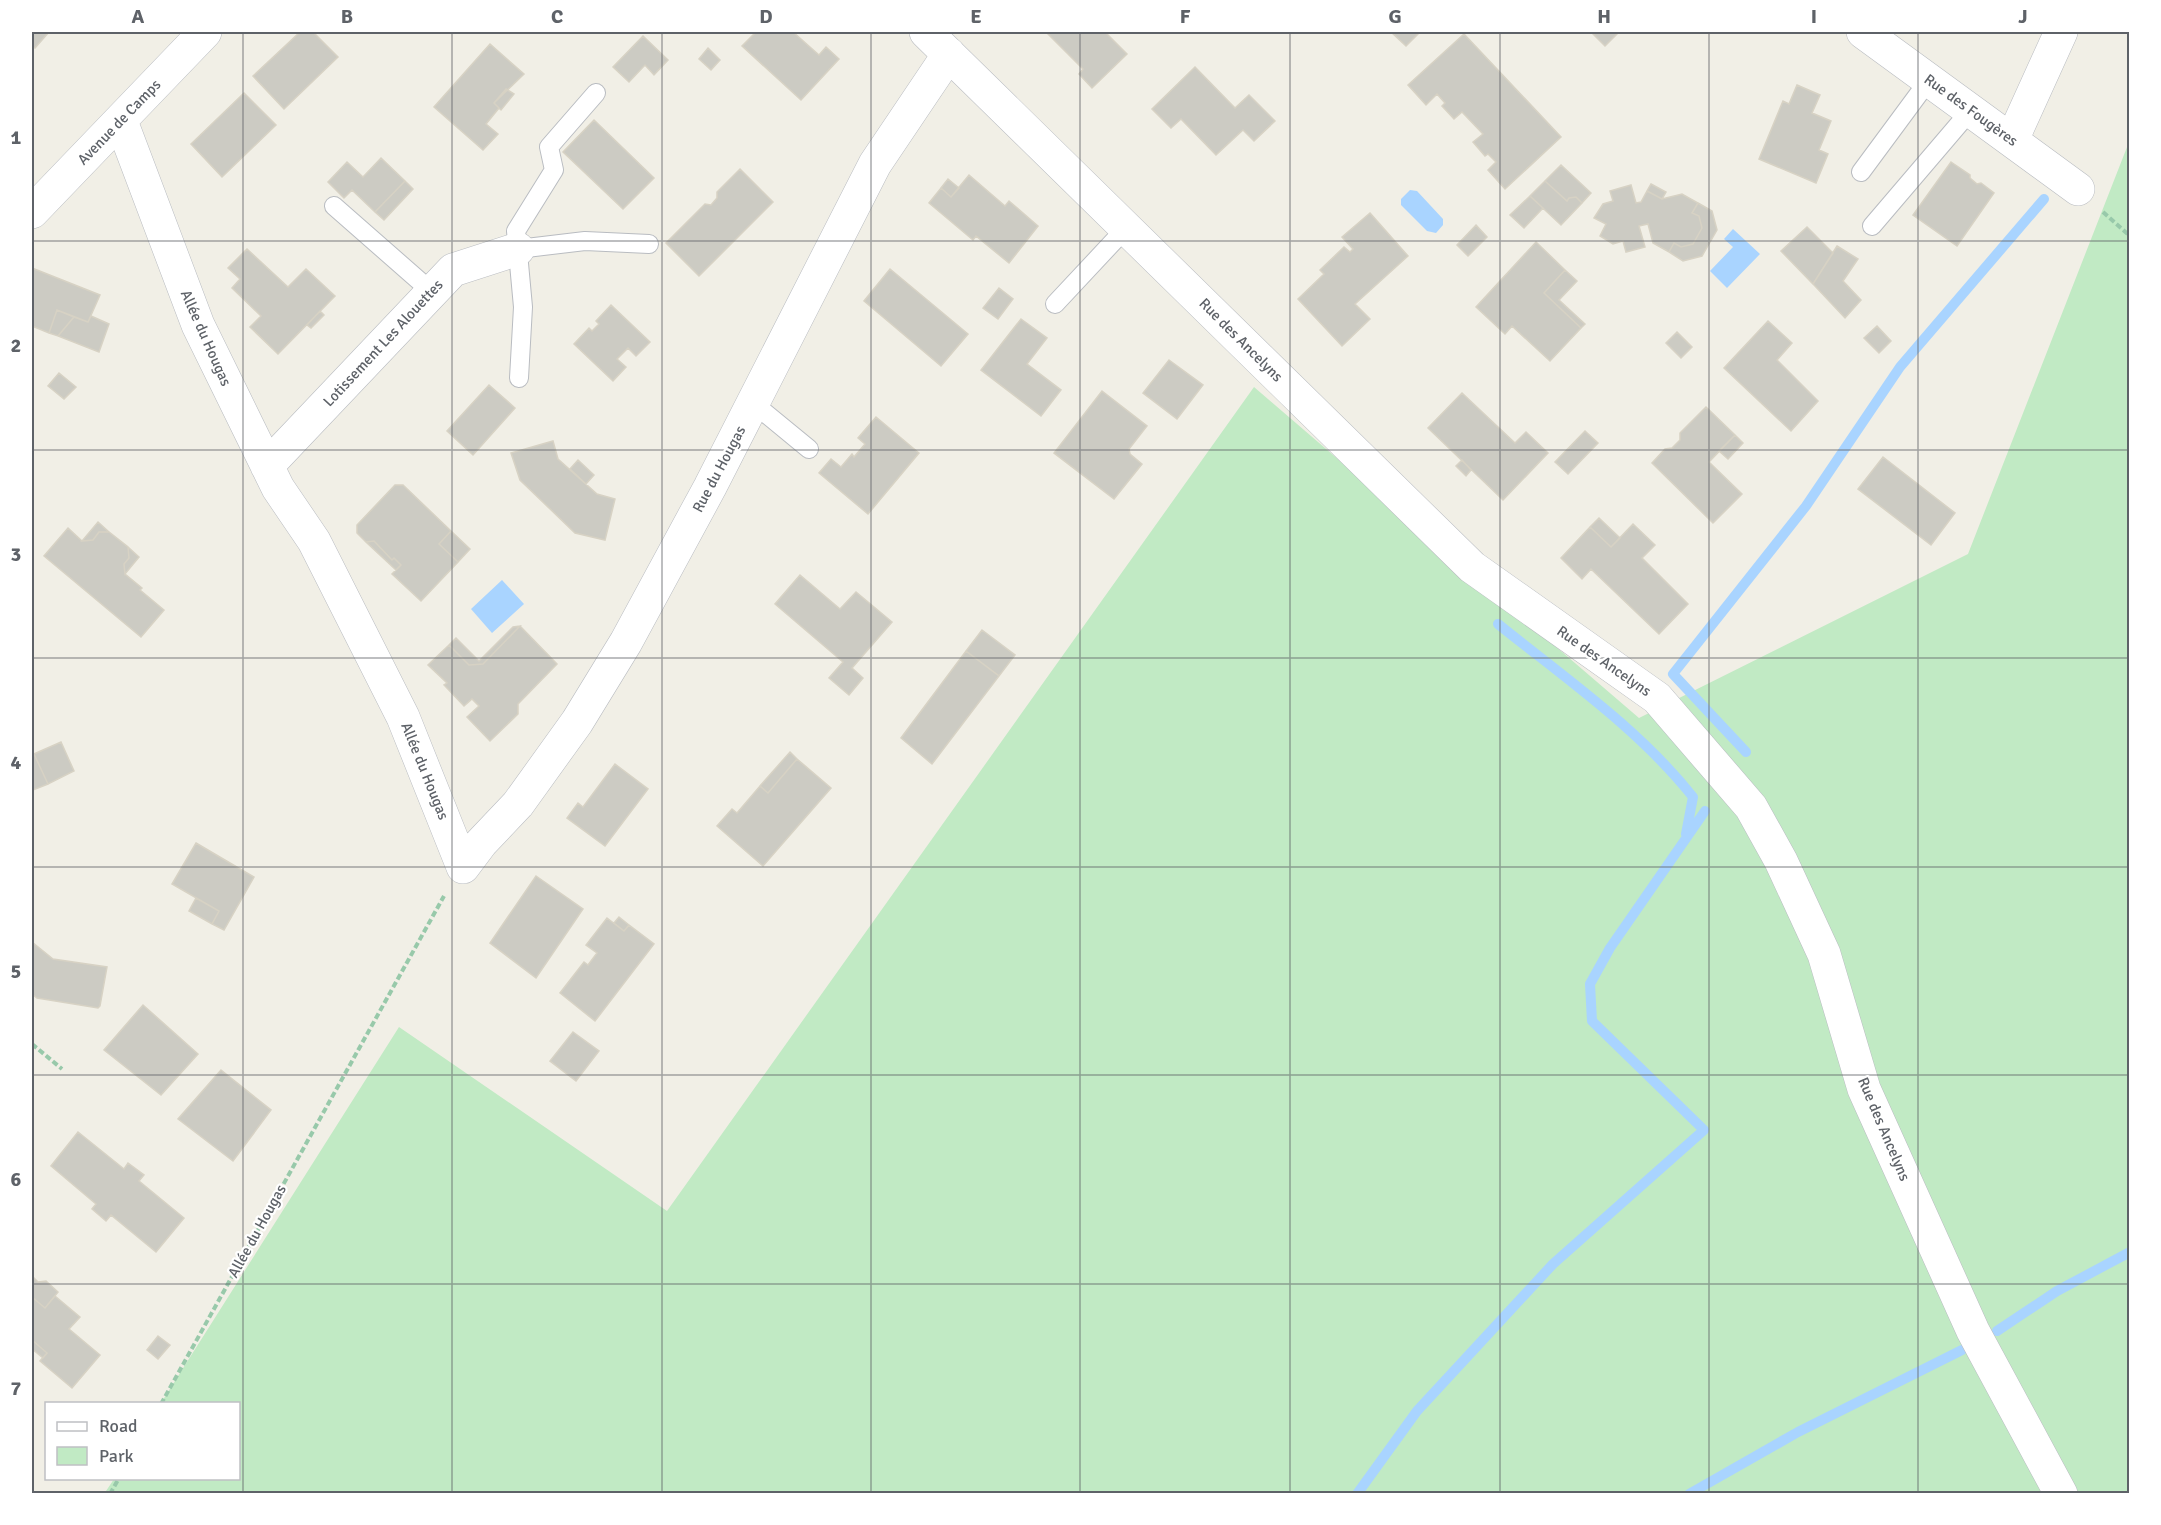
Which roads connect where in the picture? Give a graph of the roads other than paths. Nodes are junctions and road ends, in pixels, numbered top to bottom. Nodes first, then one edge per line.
1 (1863, 32) edge
2 (2061, 32) edge
3 (193, 36) edge
4 (938, 43) edge
5 (1929, 80) junction
6 (596, 93) dead end
7 (1971, 110) junction
8 (121, 121) junction
9 (2012, 140) junction
10 (1862, 172) dead end
11 (2078, 189) dead end
12 (334, 206) dead end
13 (32, 212) edge
14 (1872, 226) dead end
15 (1127, 227) junction
16 (649, 244) dead end
17 (518, 249) junction
18 (432, 292) junction
19 (1055, 304) dead end
20 (519, 378) dead end
21 (753, 403) junction
22 (808, 449) dead end
23 (267, 466) junction
24 (463, 867) joint
25 (2061, 1494) edge

1 - 5 street, Rue des Fougères
2 - 9 street
3 - 8 street, Avenue de Camps
4 - 15 street, Rue des Ancelyns
4 - 21 street, Rue du Hougas
5 - 7 street, Rue des Fougères
5 - 10 lane
6 - 17 lane
7 - 9 street, Rue des Fougères
7 - 14 lane
8 - 13 street, Avenue de Camps
8 - 23 street, Allée du Hougas
9 - 11 street, Rue des Fougères
12 - 18 lane
15 - 19 lane
15 - 25 street, Rue des Ancelyns
16 - 17 lane
17 - 18 street, Lotissement Les Alouettes
17 - 20 lane
18 - 23 street, Lotissement Les Alouettes
21 - 22 lane
21 - 24 street, Rue du Hougas
23 - 24 street, Allée du Hougas

